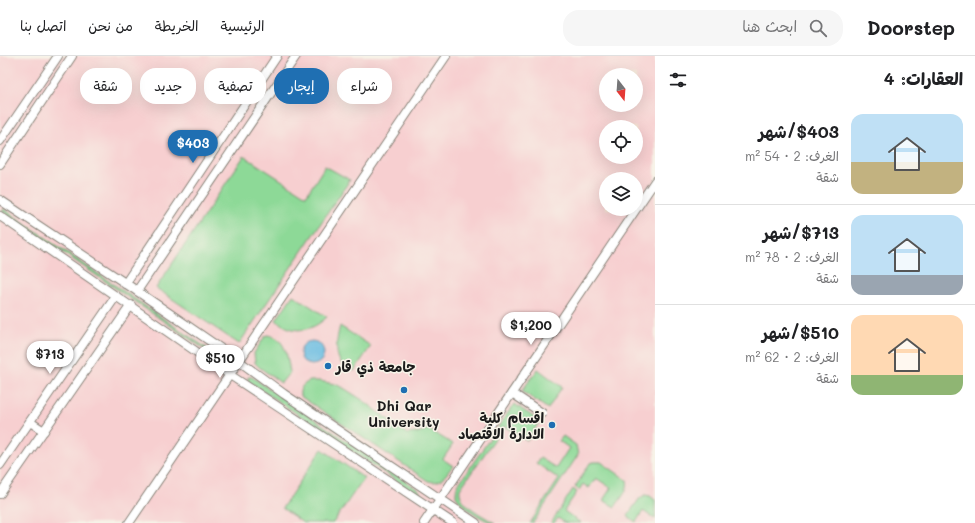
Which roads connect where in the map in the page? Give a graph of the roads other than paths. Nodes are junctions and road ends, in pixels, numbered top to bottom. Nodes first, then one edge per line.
1 (58, 56) edge
2 (72, 56) edge
3 (277, 56) edge
4 (296, 56) edge
5 (446, 56) edge
6 (266, 72) edge
7 (245, 104) edge
8 (252, 104) edge
9 (260, 109) junction
10 (0, 141) edge
11 (0, 164) edge
12 (205, 164) junction
13 (218, 171) junction
14 (655, 181) edge
15 (0, 200) edge
16 (0, 216) edge
17 (125, 284) junction
18 (137, 291) junction
19 (116, 296) junction
20 (130, 305) junction
21 (239, 361) junction
22 (230, 374) junction
23 (512, 393) junction
24 (542, 413) dead end
25 (30, 422) junction
26 (44, 431) junction
27 (0, 466) edge
28 (0, 494) edge
29 (441, 498) junction
30 (433, 510) junction
31 (129, 523) edge
32 (424, 523) edge
33 (453, 523) edge
34 (476, 523) edge

1 - 10 street
2 - 11 street
3 - 6 street
4 - 9 street
5 - 21 street
7 - 12 street
8 - 9 street
9 - 13 street
12 - 13 street
12 - 17 street
13 - 18 street
14 - 23 street
15 - 17 street
16 - 19 street
17 - 18 street
18 - 21 street
19 - 20 street
19 - 25 street
20 - 22 street
20 - 26 street
21 - 22 street
21 - 29 street
22 - 30 street
22 - 31 street
23 - 24 street
23 - 29 street
25 - 26 street
25 - 27 street
26 - 28 street
29 - 30 street
29 - 34 street
30 - 32 street
30 - 33 street

